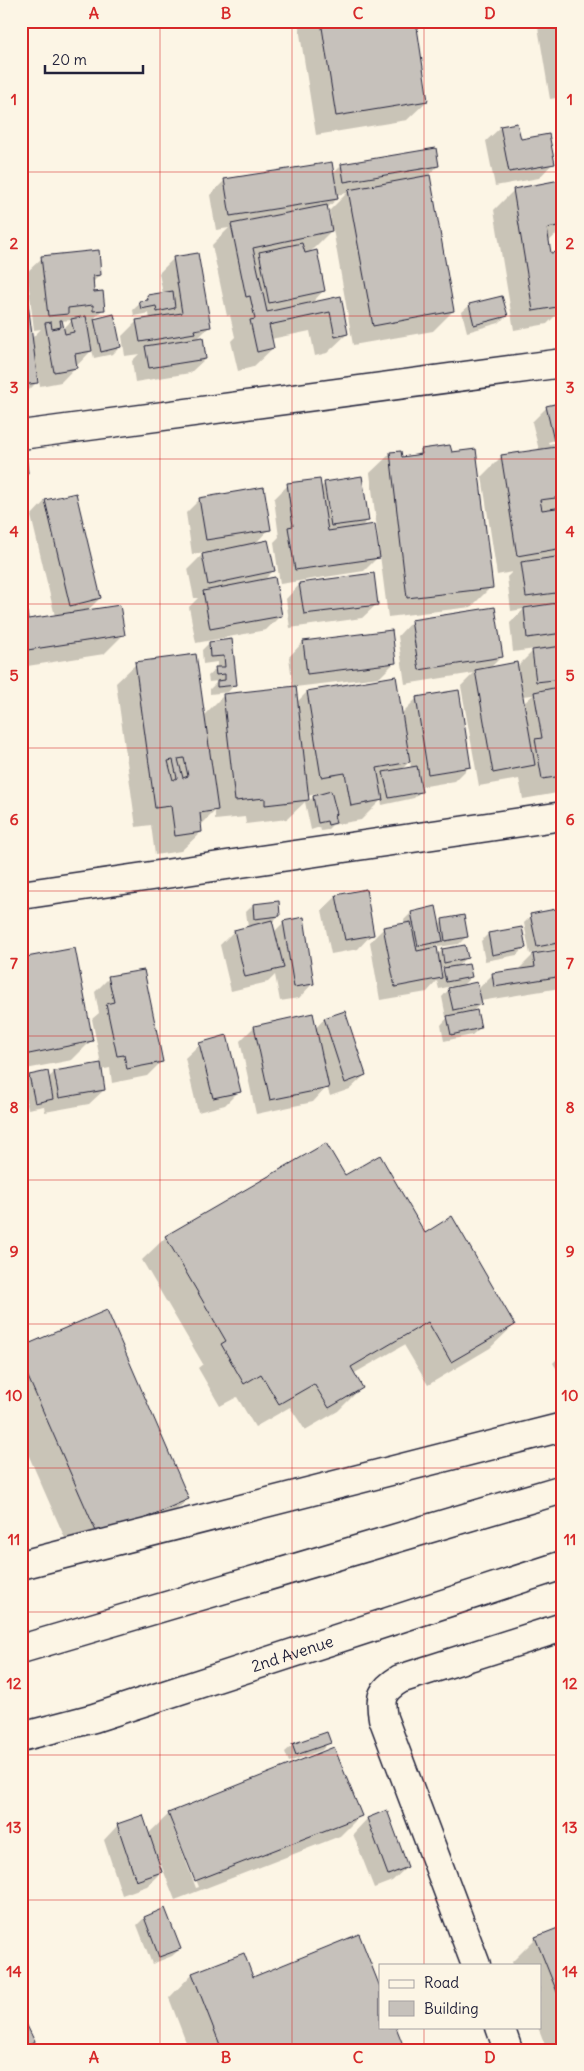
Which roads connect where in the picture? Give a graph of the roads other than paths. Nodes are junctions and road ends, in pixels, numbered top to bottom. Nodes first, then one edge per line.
1 (563, 364) edge
2 (21, 434) edge
3 (563, 816) edge
4 (21, 895) edge
5 (563, 1427) edge
6 (563, 1489) edge
7 (21, 1565) edge
8 (563, 1565) edge
9 (563, 1627) edge
10 (21, 1648) edge
11 (21, 1737) edge
12 (476, 1964) edge
13 (500, 2028) edge
14 (508, 2050) edge

1 - 2 street
3 - 4 street
5 - 7 street
6 - 10 street
8 - 11 street, 2nd Avenue
9 - 12 street
13 - 14 street

